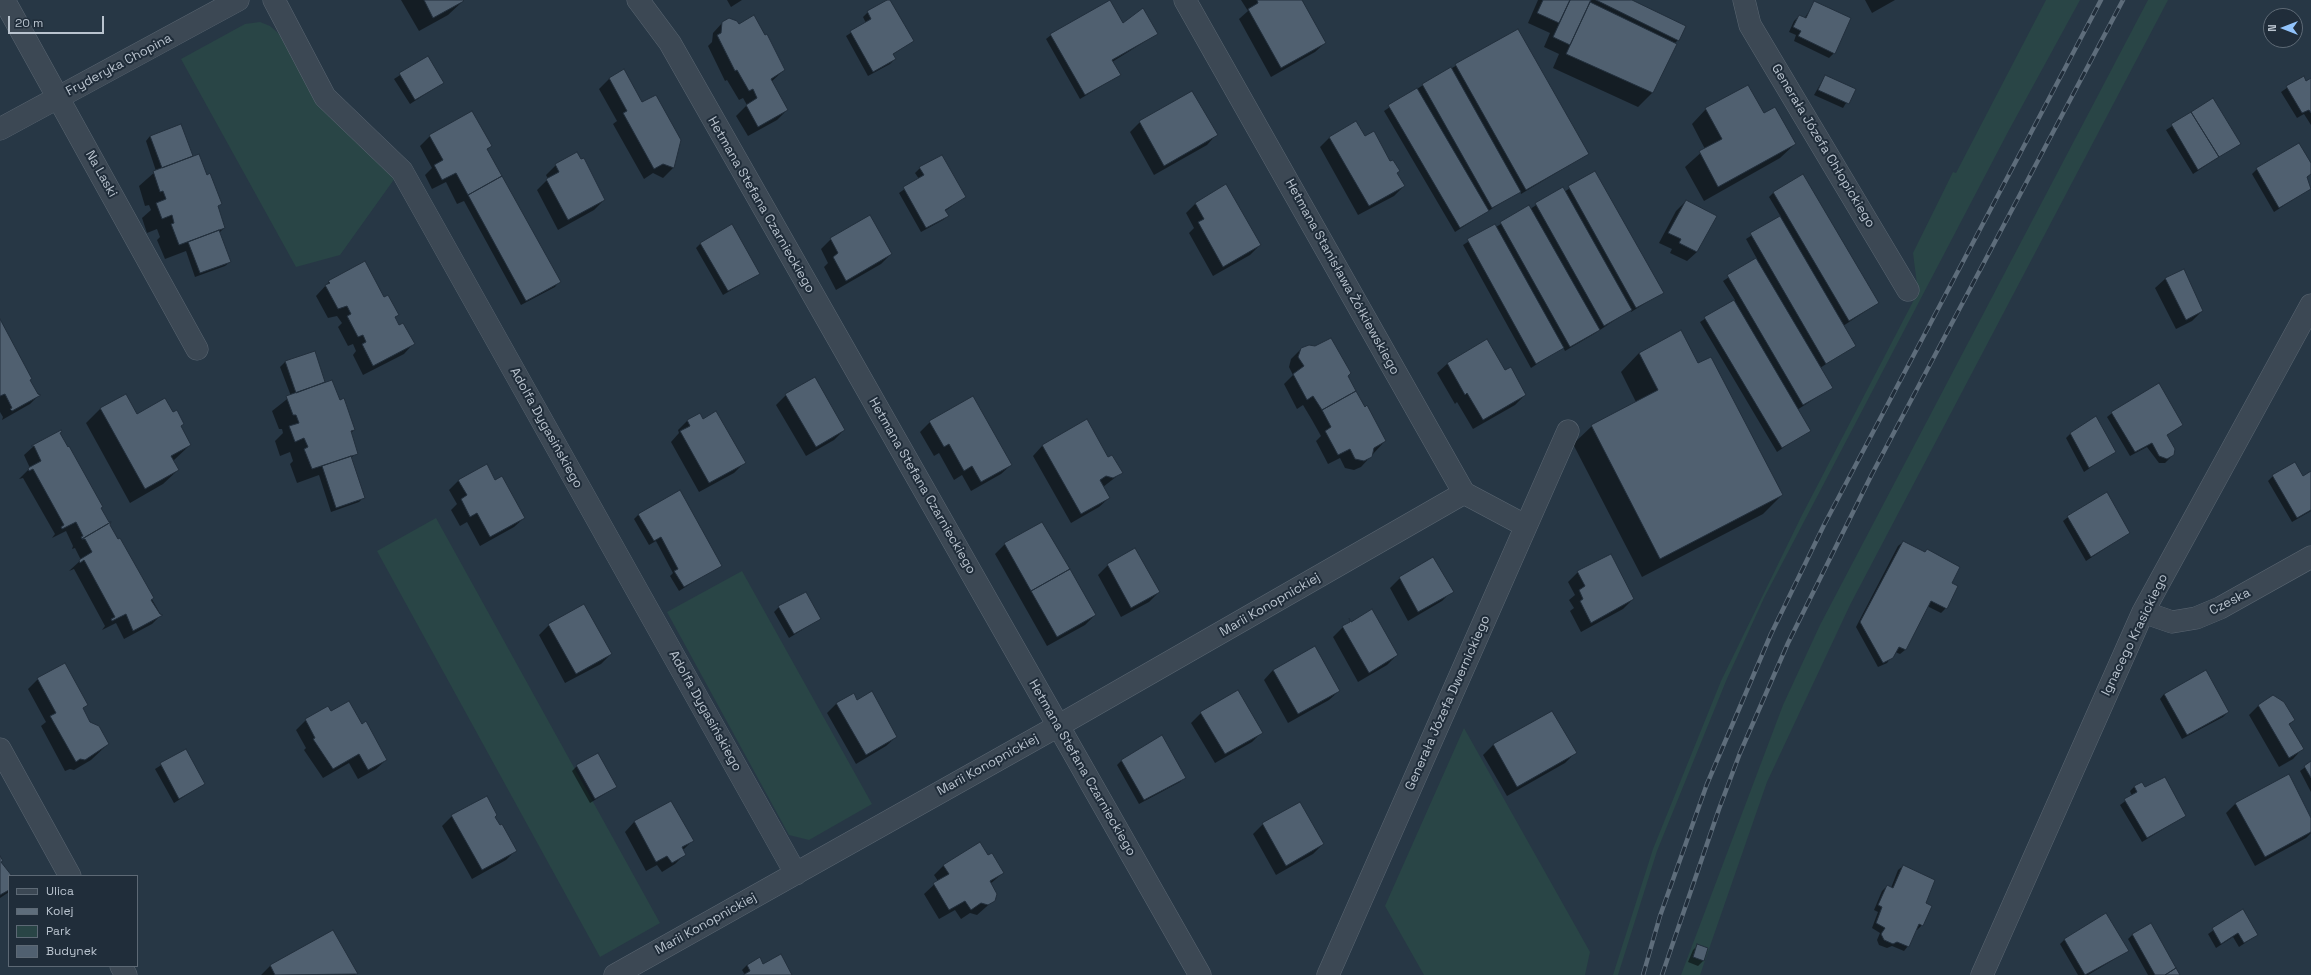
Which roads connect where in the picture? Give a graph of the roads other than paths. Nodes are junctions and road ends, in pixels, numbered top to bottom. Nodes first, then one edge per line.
1 (4, 0) edge
2 (238, 0) edge
3 (274, 0) edge
4 (638, 0) edge
5 (1185, 0) edge
6 (1744, 0) edge
7 (59, 97) junction
8 (0, 129) edge
9 (1908, 290) dead end
10 (2311, 305) edge
11 (197, 349) dead end
12 (1568, 431) dead end
13 (1464, 494) junction
14 (1526, 526) junction
15 (2311, 557) edge
16 (2143, 612) junction
17 (1058, 726) junction
18 (0, 749) edge
19 (796, 874) junction
20 (69, 875) edge
21 (615, 975) edge
22 (1200, 975) edge
23 (1328, 975) edge
24 (1982, 975) edge

1 - 7 street, Na Laski
2 - 7 street, Fryderyka Chopina
3 - 19 street, Adolfa Dygasińskiego
4 - 17 street, Hetmana Stefana Czarnieckiego
5 - 13 street, Hetmana Stanisława Żółkiewskiego
6 - 9 street, Generała Józefa Chłopickiego
7 - 8 street, Fryderyka Chopina
7 - 11 street, Na Laski
10 - 16 street, Ignacego Krasickiego
12 - 14 street, Generała Józefa Dwernickiego
13 - 14 street
13 - 17 street, Marii Konopnickiej
14 - 23 street, Generała Józefa Dwernickiego
15 - 16 street, Czeska
16 - 24 street, Ignacego Krasickiego
17 - 19 street, Marii Konopnickiej
17 - 22 street, Hetmana Stefana Czarnieckiego
18 - 20 street
19 - 21 street, Marii Konopnickiej

